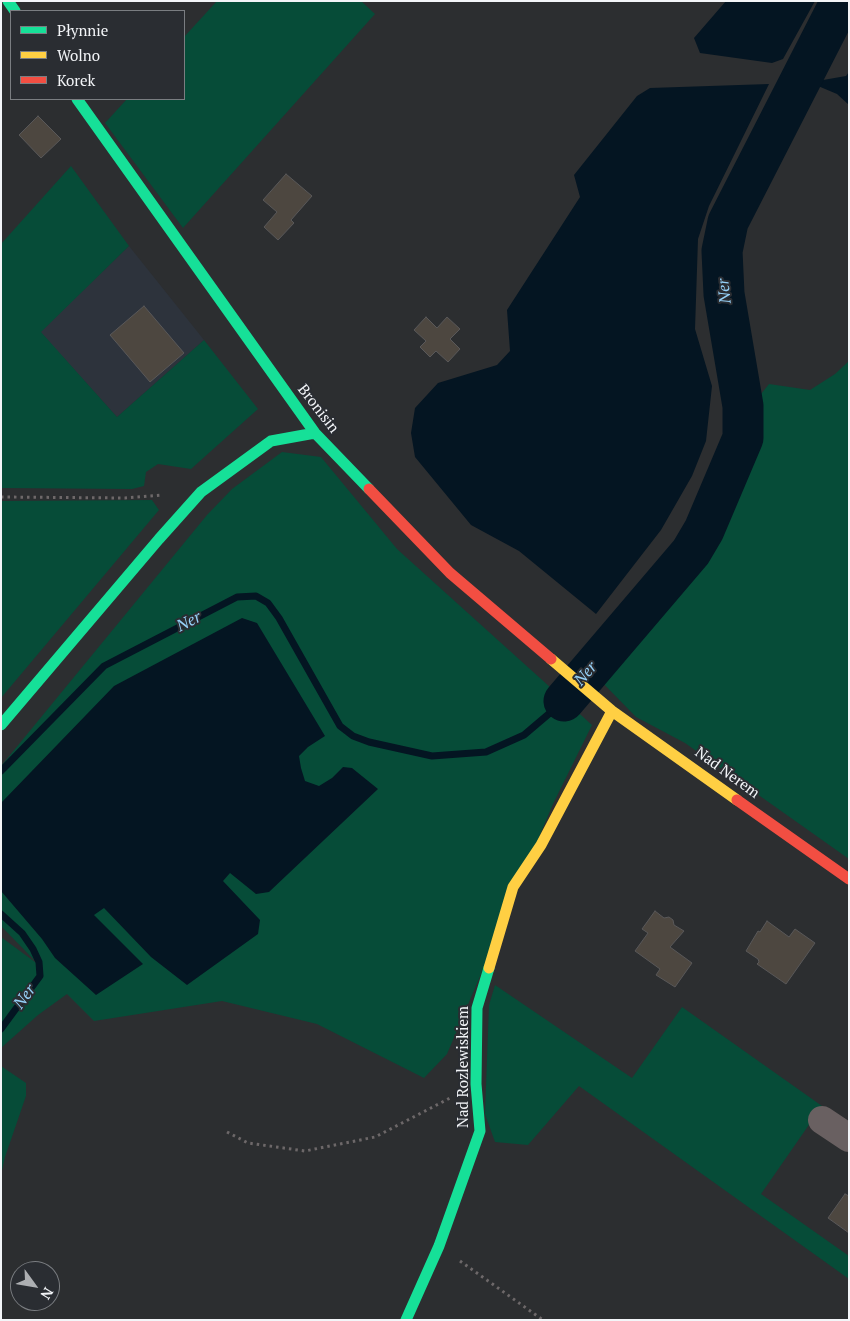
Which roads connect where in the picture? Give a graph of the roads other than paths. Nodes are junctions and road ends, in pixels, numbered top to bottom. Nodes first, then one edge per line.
1 (78, 100) edge
2 (315, 433) junction
3 (588, 690) joint
4 (612, 711) junction
5 (1, 724) edge
6 (849, 879) edge
7 (822, 1120) dead end
8 (849, 1138) edge
9 (406, 1320) edge

1 - 2 street, Bronisin
2 - 3 street, Bronisin
2 - 5 street
3 - 4 street, Nad Nerem
4 - 6 street, Nad Nerem
4 - 9 street, Nad Rozlewiskiem
7 - 8 street

